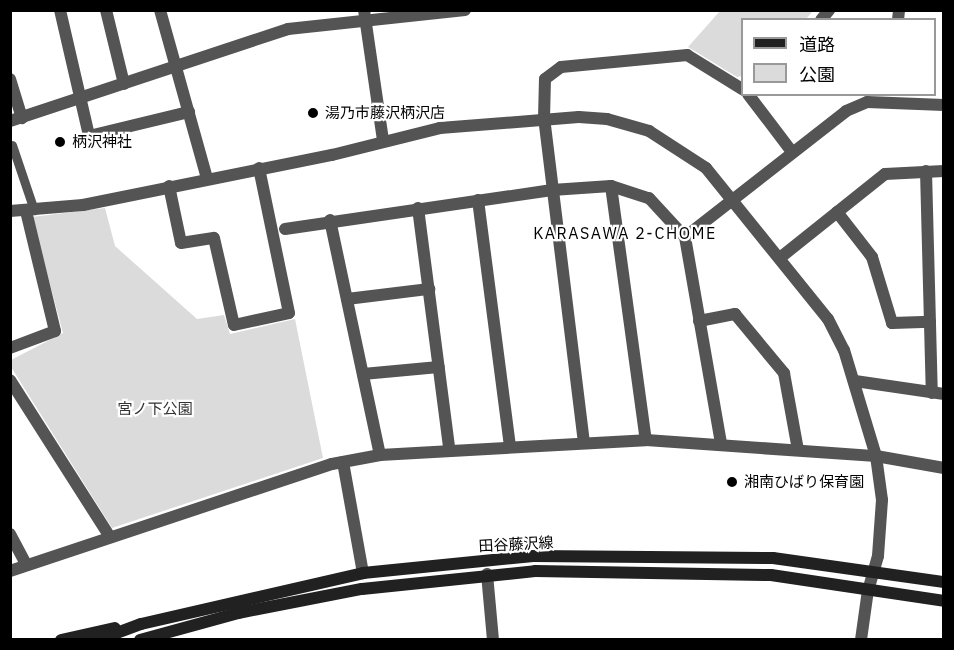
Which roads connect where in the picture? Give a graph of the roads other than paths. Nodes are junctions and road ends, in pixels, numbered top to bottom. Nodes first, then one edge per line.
1 (60, 10) edge
2 (106, 10) edge
3 (160, 10) edge
4 (465, 10) edge
5 (364, 16) edge
6 (176, 67) junction
7 (10, 79) edge
8 (124, 84) junction
9 (741, 88) edge
10 (750, 96) edge
11 (80, 99) junction
12 (892, 99) edge
13 (944, 105) edge
14 (189, 112) junction
15 (544, 119) junction
16 (16, 120) edge
17 (383, 141) junction
18 (12, 145) dead end
19 (792, 152) junction
20 (259, 168) junction
21 (926, 171) junction
22 (944, 171) edge
23 (207, 178) junction
24 (169, 186) junction
25 (611, 186) junction
26 (552, 190) junction
27 (478, 200) junction
28 (733, 200) junction
29 (418, 208) junction
30 (30, 210) junction
31 (10, 211) edge
32 (837, 212) junction
33 (330, 220) junction
34 (285, 229) dead end
35 (685, 237) junction
36 (780, 257) junction
37 (429, 289) junction
38 (347, 299) junction
39 (699, 321) junction
40 (930, 322) junction
41 (10, 348) edge
42 (439, 367) junction
43 (363, 374) junction
44 (10, 380) edge
45 (855, 381) junction
46 (938, 393) edge
47 (646, 440) junction
48 (584, 443) junction
49 (721, 443) junction
50 (510, 445) junction
51 (449, 448) junction
52 (798, 450) junction
53 (380, 455) junction
54 (876, 456) junction
55 (343, 462) junction
56 (944, 468) edge
57 (10, 534) edge
58 (110, 537) junction
59 (26, 564) junction
60 (10, 571) edge
61 (873, 571) junction
62 (363, 573) junction
63 (487, 574) junction
64 (944, 582) edge
65 (868, 590) junction
66 (944, 601) edge
67 (141, 624) junction
68 (165, 633) junction
69 (61, 639) edge
70 (98, 639) edge
71 (140, 639) edge
72 (149, 639) edge
73 (493, 639) edge
74 (861, 639) edge

1 - 11 street
2 - 8 street
3 - 6 street
4 - 5 street
5 - 6 street
5 - 17 street
6 - 8 street
6 - 14 street
7 - 16 street
8 - 11 street
9 - 15 street
10 - 19 street
11 - 14 street
11 - 16 street
12 - 13 street
12 - 19 street
14 - 23 street
15 - 17 street
15 - 26 street
15 - 28 street
17 - 20 street
18 - 30 street
19 - 28 street
20 - 23 street
20 - 24 street
21 - 22 street
21 - 32 street
21 - 40 street
23 - 24 street
24 - 30 street
25 - 26 street
25 - 35 street
25 - 47 street
26 - 27 street
26 - 48 street
27 - 29 street
27 - 50 street
28 - 35 street
28 - 36 street
29 - 33 street
29 - 37 street
30 - 31 street
30 - 41 street
32 - 36 street
32 - 40 street
33 - 34 street
33 - 38 street
35 - 39 street
36 - 45 street
37 - 38 street
37 - 42 street
38 - 43 street
39 - 49 street
39 - 52 street
40 - 46 street
42 - 43 street
42 - 51 street
43 - 53 street
44 - 58 street
45 - 46 street
45 - 54 street
47 - 48 street
47 - 49 street
48 - 50 street
49 - 52 street
50 - 51 street
51 - 53 street
52 - 54 street
53 - 55 street
54 - 56 street
54 - 61 street
55 - 58 street
55 - 62 street
57 - 59 street
58 - 59 street
59 - 60 street
61 - 62 main road, 田谷藤沢線
61 - 64 main road, 田谷藤沢線
61 - 65 street
62 - 67 main road, 田谷藤沢線
63 - 65 main road, 田谷藤沢線
63 - 68 main road, 田谷藤沢線
63 - 73 street
65 - 66 main road, 田谷藤沢線
65 - 74 street
67 - 69 main road
67 - 70 main road, 田谷藤沢線
68 - 71 main road, 田谷藤沢線
68 - 72 main road

